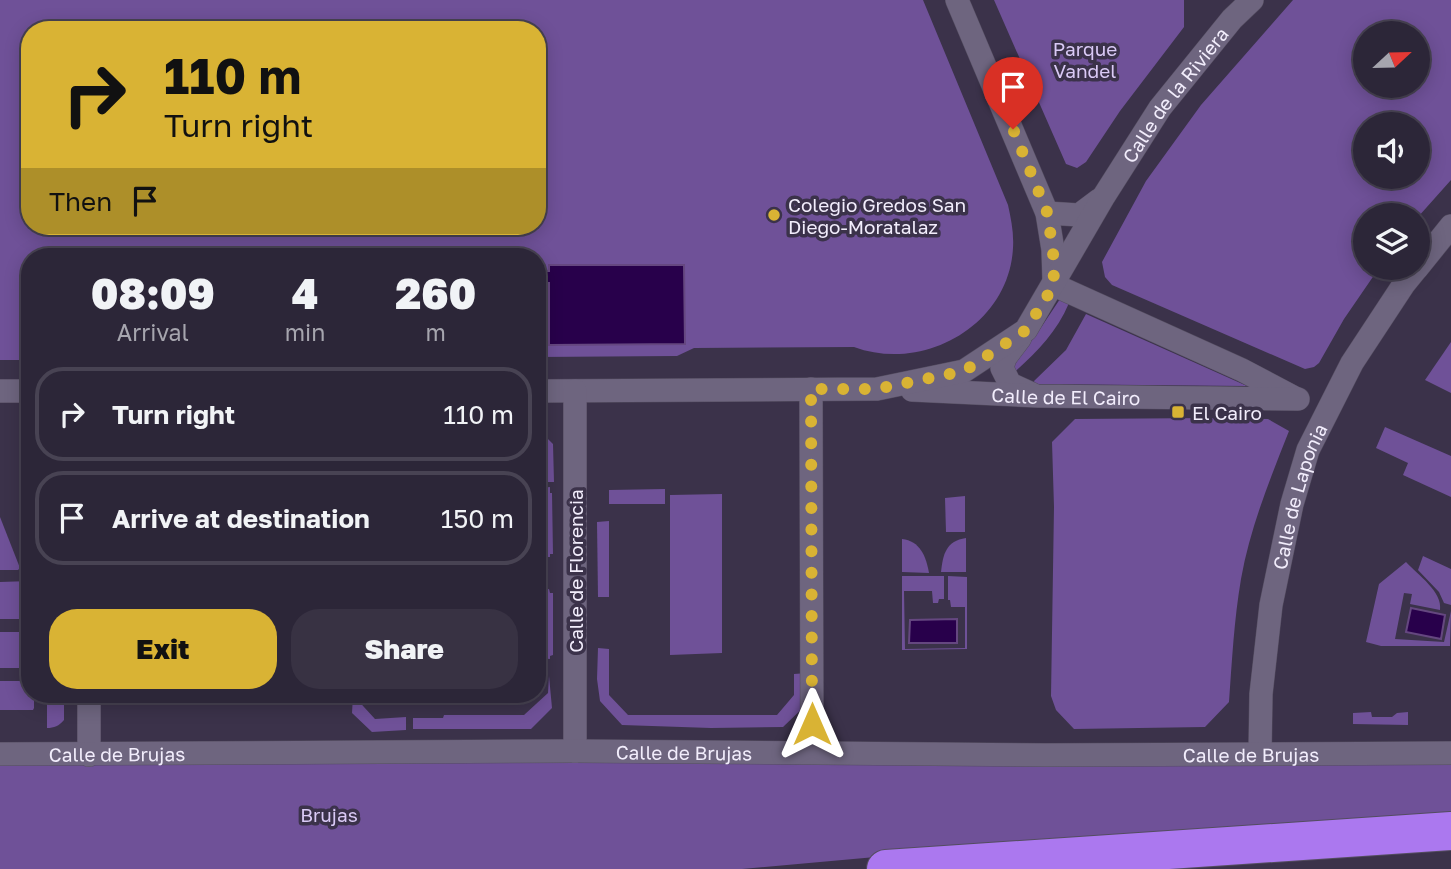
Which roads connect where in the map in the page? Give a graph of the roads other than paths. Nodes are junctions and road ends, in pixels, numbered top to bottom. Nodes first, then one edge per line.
1 (957, 0) edge
2 (1252, 0) edge
3 (1228, 9) edge
4 (1104, 196) junction
5 (1047, 212) junction
6 (1451, 226) edge
7 (1430, 251) edge
8 (1407, 280) edge
9 (1054, 285) junction
10 (1026, 330) junction
11 (1002, 369) junction
12 (811, 389) junction
13 (877, 389) junction
14 (0, 391) edge
15 (21, 391) edge
16 (546, 391) edge
17 (575, 391) junction
18 (953, 392) junction
19 (1038, 396) junction
20 (1297, 399) junction
21 (1329, 410) junction
22 (89, 703) edge
23 (575, 751) junction
24 (812, 752) junction
25 (1260, 753) junction
26 (1451, 753) edge
27 (0, 754) edge
28 (89, 755) junction
29 (1451, 831) edge
30 (886, 869) edge

1 - 5 street
2 - 3 street, Calle de la Riviera
3 - 4 street, Calle de la Riviera
4 - 5 street, Calle de la Riviera
4 - 9 street, Calle de la Riviera
5 - 9 street
6 - 7 street, Calle de Laponia
8 - 21 street, Calle de Laponia
9 - 10 street, Calle de la Riviera
9 - 20 street, Calle de El Cairo
10 - 11 street
10 - 13 street
11 - 18 street
11 - 19 street
12 - 13 street
12 - 17 street
12 - 24 street
13 - 18 street, Calle de El Cairo
14 - 15 street
16 - 17 street
17 - 23 street, Calle de Florencia
18 - 19 street, Calle de El Cairo
19 - 20 street, Calle de El Cairo
20 - 21 street, Calle de El Cairo
21 - 25 street, Calle de Laponia
22 - 28 street
23 - 24 street, Calle de Brujas
23 - 28 street, Calle de Brujas
24 - 25 street, Calle de Brujas
25 - 26 street, Calle de Brujas
27 - 28 street, Calle de Brujas
29 - 30 highway

